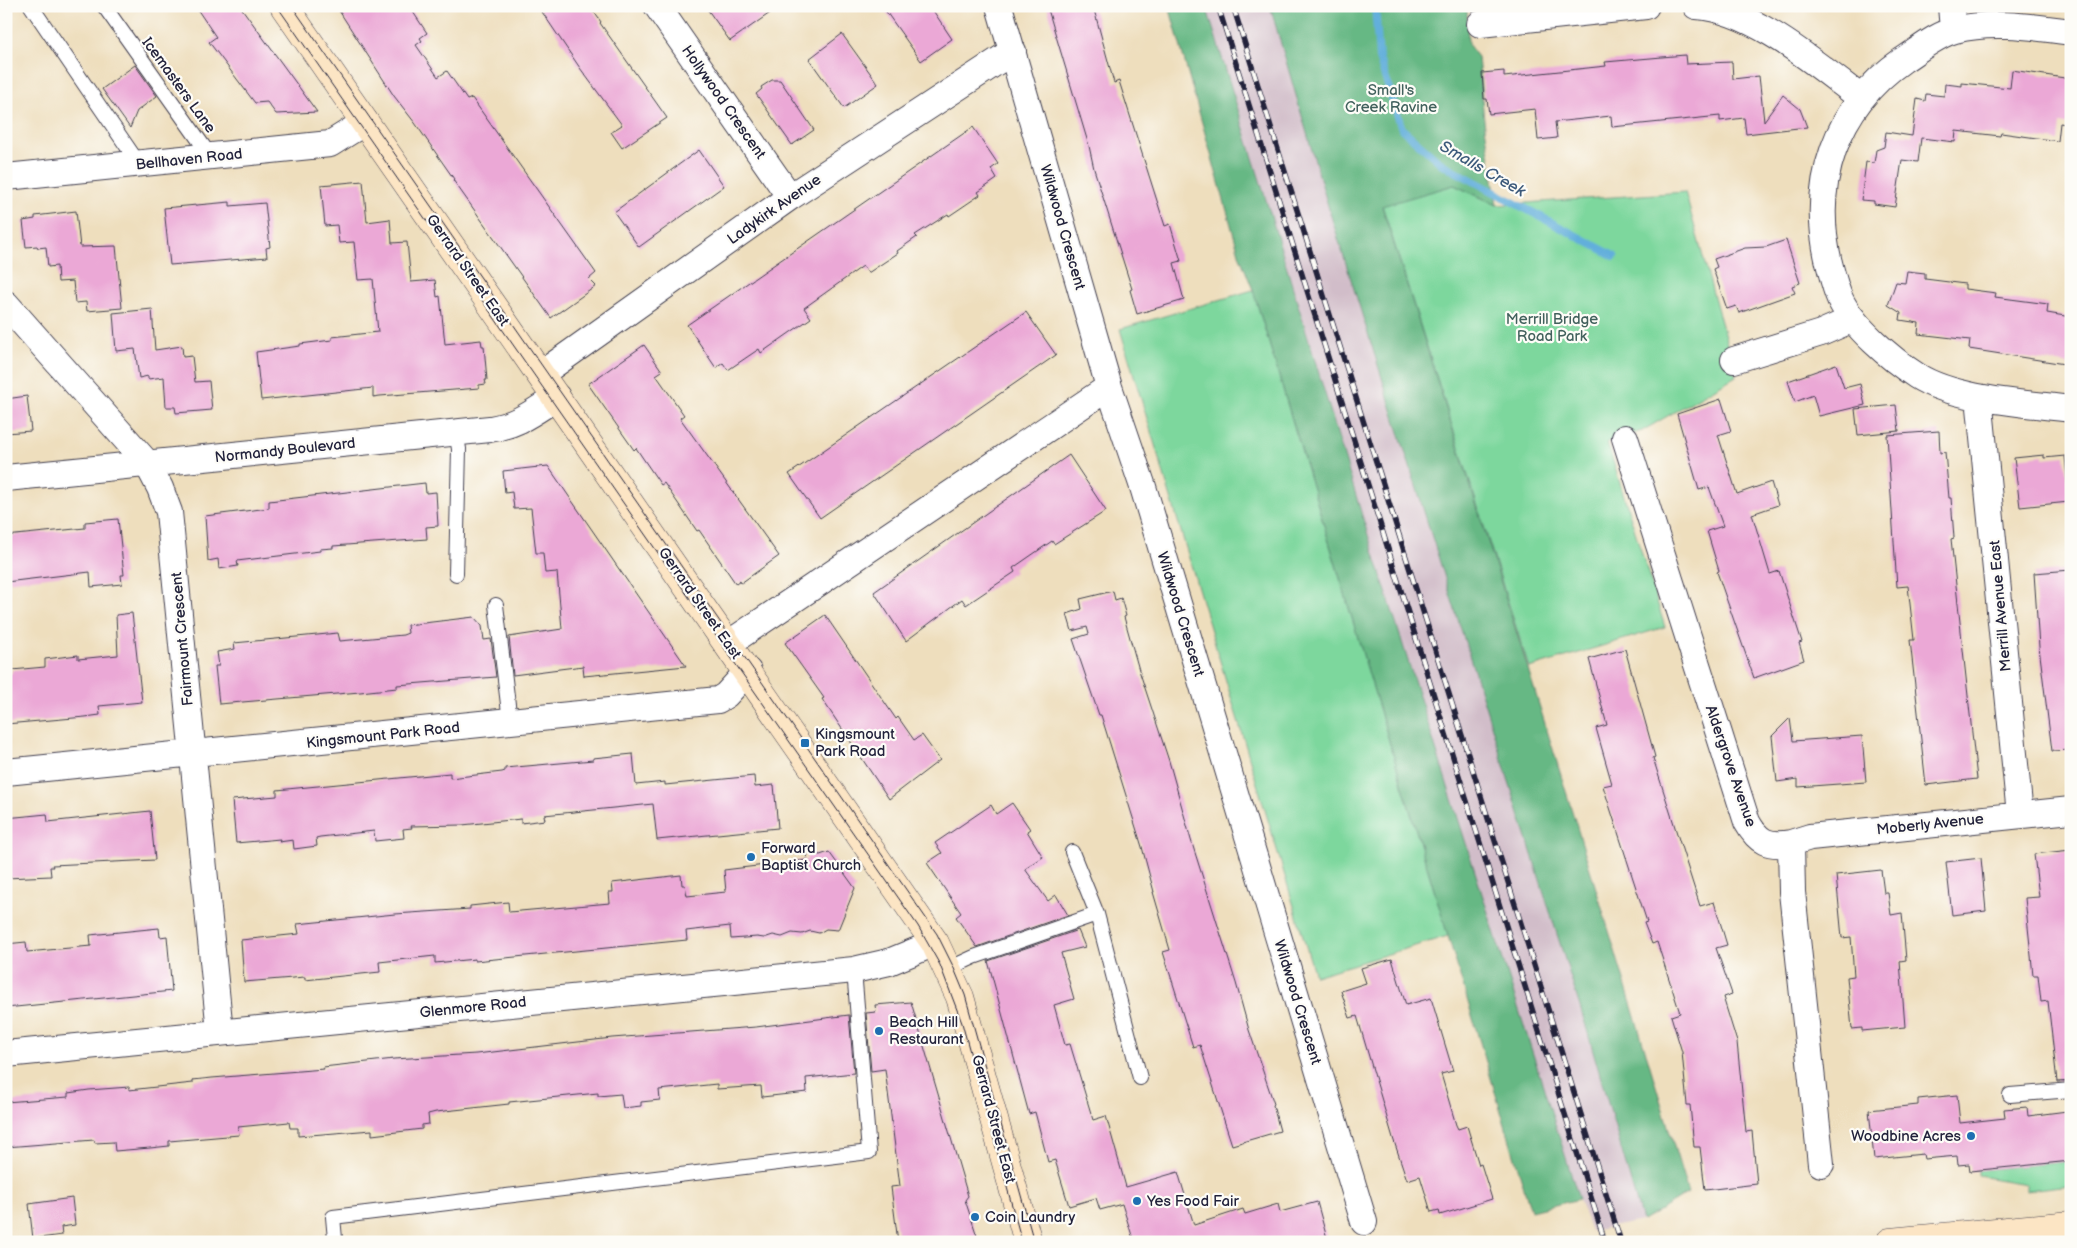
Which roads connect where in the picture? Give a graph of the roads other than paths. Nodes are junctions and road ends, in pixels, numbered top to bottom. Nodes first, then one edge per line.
1 (31, 6) edge
2 (104, 6) edge
3 (284, 6) edge
4 (657, 6) edge
5 (999, 6) edge
6 (1696, 6) edge
7 (1630, 7) edge
8 (1952, 18) edge
9 (1480, 24) dead end
10 (2071, 32) edge
11 (1013, 50) junction
12 (1861, 98) junction
13 (365, 122) junction
14 (211, 157) junction
15 (139, 164) junction
16 (6, 177) edge
17 (790, 197) junction
18 (6, 304) edge
19 (1853, 319) junction
20 (1734, 360) dead end
21 (541, 374) junction
22 (1109, 387) junction
23 (557, 397) junction
24 (1979, 397) junction
25 (2071, 409) edge
26 (456, 432) junction
27 (1625, 438) dead end
28 (147, 464) junction
29 (6, 478) edge
30 (456, 574) dead end
31 (496, 605) dead end
32 (728, 644) junction
33 (748, 671) junction
34 (510, 722) junction
35 (192, 754) junction
36 (6, 772) edge
37 (2071, 810) edge
38 (2020, 815) junction
39 (1791, 844) junction
40 (1072, 852) dead end
41 (1097, 914) junction
42 (935, 943) junction
43 (948, 969) junction
44 (854, 970) junction
45 (220, 1032) junction
46 (6, 1054) edge
47 (1140, 1078) dead end
48 (2071, 1090) edge
49 (2010, 1095) dead end
50 (1821, 1164) dead end
51 (1364, 1222) dead end
52 (2071, 1225) edge
53 (335, 1238) dead end
54 (1028, 1242) edge
55 (1890, 1242) edge

1 - 15 lane
2 - 14 lane, Icemasters Lane
3 - 13 main road, Gerrard Street East
4 - 17 street, Hollywood Crescent
5 - 11 street, Wildwood Crescent
6 - 12 street
7 - 9 street
8 - 10 street
8 - 12 street
11 - 17 street, Ladykirk Avenue
11 - 22 street, Wildwood Crescent
12 - 19 street
13 - 14 street, Bellhaven Road
13 - 21 main road, Gerrard Street East
14 - 15 street, Bellhaven Road
15 - 16 street, Bellhaven Road
17 - 21 street, Ladykirk Avenue
18 - 28 street, Fairmount Crescent
19 - 20 street
19 - 24 street
21 - 23 main road, Gerrard Street East
22 - 32 street
22 - 51 street, Wildwood Crescent
23 - 26 street, Normandy Boulevard
23 - 32 main road, Gerrard Street East
24 - 25 street
24 - 38 street, Merrill Avenue East
26 - 28 street, Normandy Boulevard
26 - 30 lane
27 - 39 street, Aldergrove Avenue
28 - 29 street, Normandy Boulevard
28 - 35 street, Fairmount Crescent
31 - 34 lane
32 - 33 main road, Gerrard Street East
33 - 34 street, Kingsmount Park Road
33 - 42 main road, Gerrard Street East
34 - 35 street, Kingsmount Park Road
35 - 36 street, Kingsmount Park Road
35 - 45 street, Fairmount Crescent
37 - 38 street, Moberly Avenue
38 - 39 street, Moberly Avenue
39 - 50 street
40 - 41 lane
41 - 43 lane
41 - 47 lane
42 - 43 main road, Gerrard Street East
42 - 44 street, Glenmore Road
43 - 54 main road, Gerrard Street East
44 - 45 street, Glenmore Road
44 - 53 lane
45 - 46 street, Glenmore Road
48 - 49 lane
52 - 55 main road

